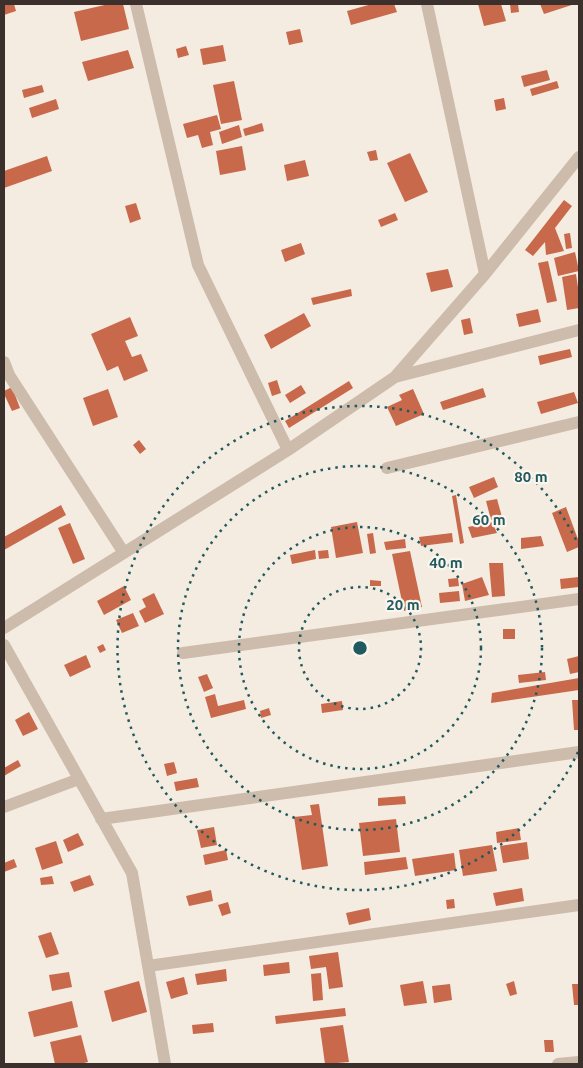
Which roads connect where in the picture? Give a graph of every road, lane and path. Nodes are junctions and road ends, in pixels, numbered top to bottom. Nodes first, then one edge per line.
1 (136, 4) edge
2 (427, 4) edge
3 (579, 157) edge
4 (573, 172) edge
5 (486, 274) junction
6 (579, 330) edge
7 (4, 362) edge
8 (395, 377) junction
9 (579, 422) edge
10 (288, 450) junction
11 (387, 468) dead end
12 (124, 553) junction
13 (579, 599) edge
14 (4, 628) edge
15 (4, 645) edge
16 (183, 653) dead end
17 (579, 752) edge
18 (79, 779) junction
19 (4, 807) edge
20 (101, 820) junction
21 (579, 905) edge
22 (148, 966) junction
23 (579, 1062) edge
24 (165, 1064) edge
25 (558, 1064) edge

1 - 10 street
2 - 5 street
3 - 4 street
4 - 5 street
5 - 8 street
6 - 8 street
7 - 12 street
8 - 10 street
9 - 11 street
10 - 12 street
12 - 14 street
13 - 16 street
15 - 18 street
17 - 20 street
18 - 19 street
18 - 20 street
20 - 22 street
21 - 22 street
22 - 24 street
23 - 25 street

